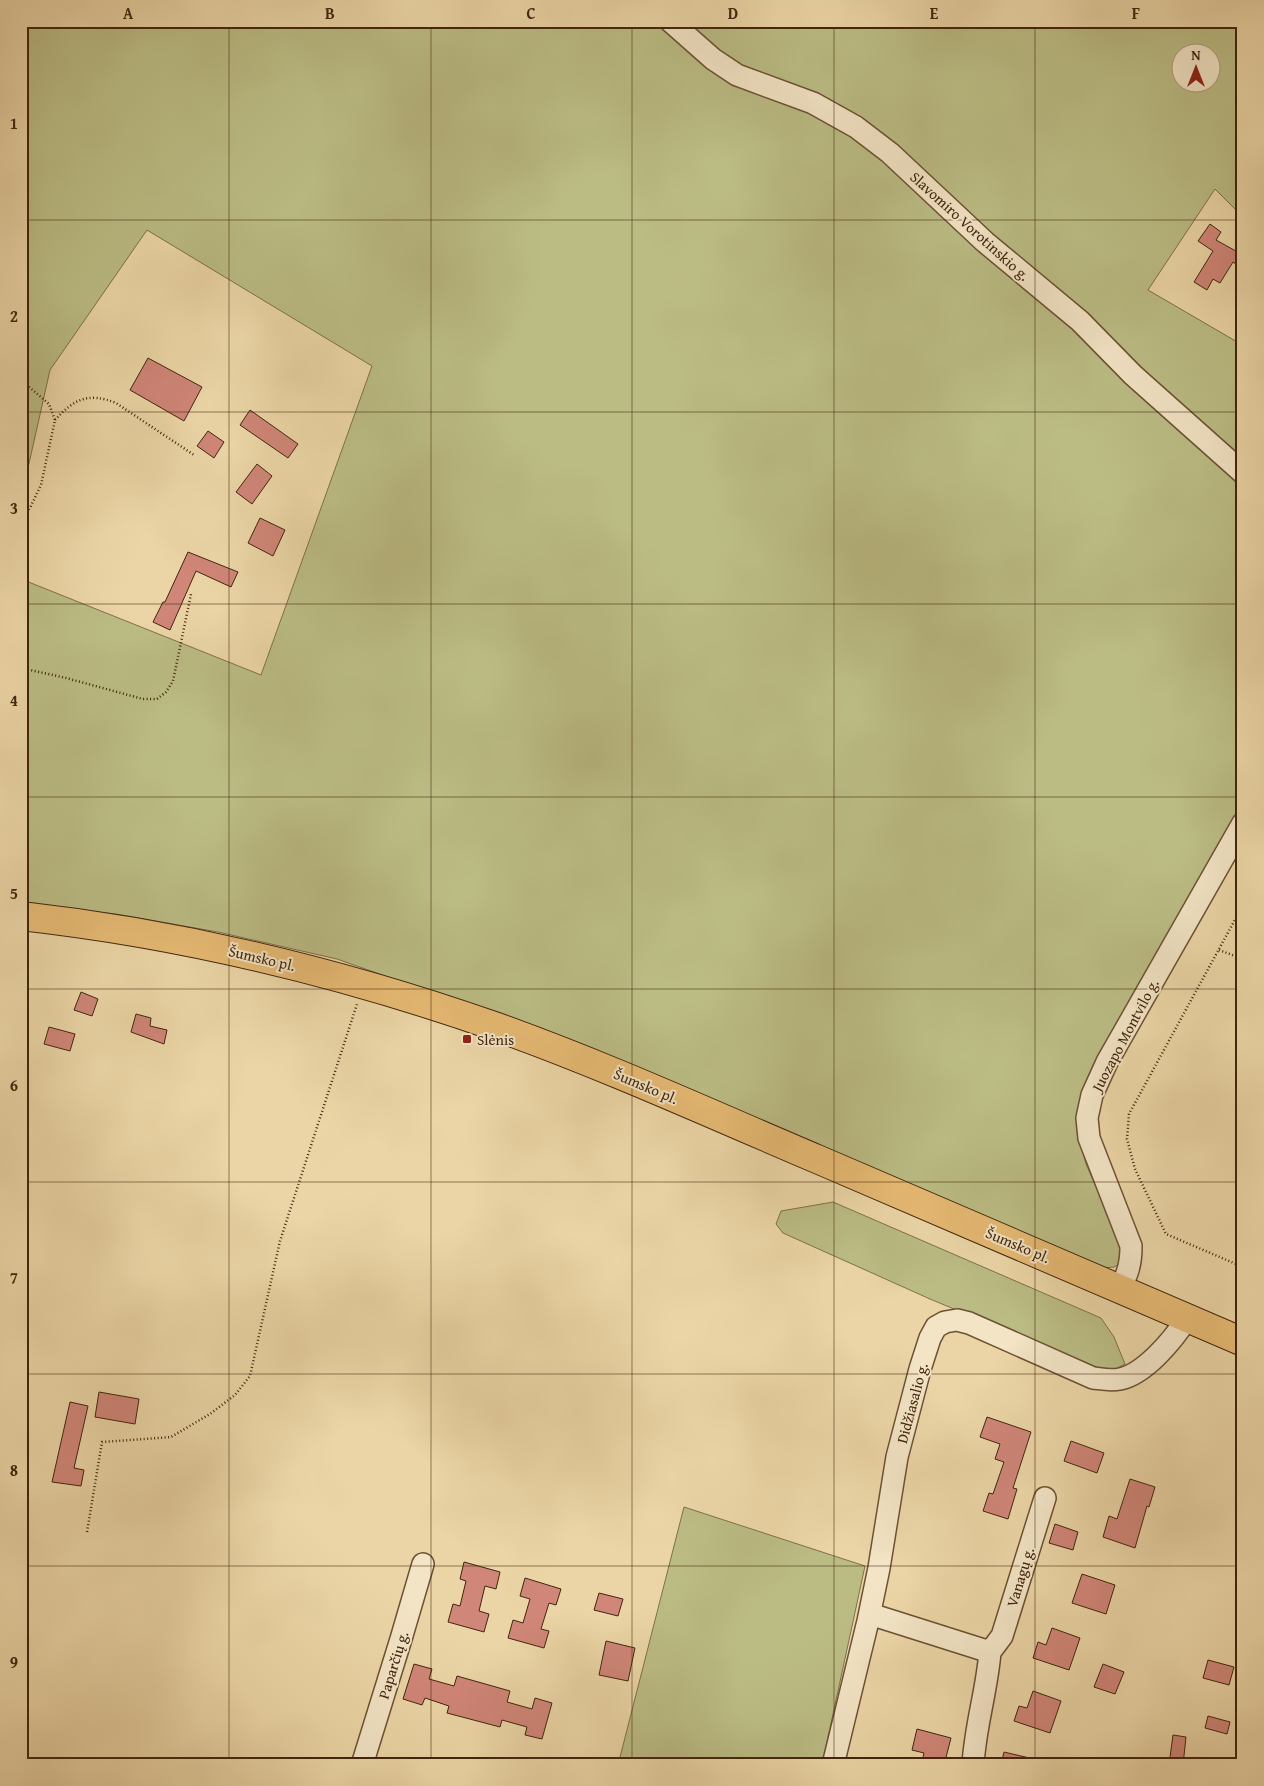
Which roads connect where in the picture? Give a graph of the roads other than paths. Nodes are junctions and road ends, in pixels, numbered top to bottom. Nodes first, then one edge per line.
1 (670, 21) edge
2 (1243, 473) edge
3 (1243, 823) edge
4 (21, 916) edge
5 (1120, 1289) junction
6 (1188, 1318) junction
7 (1243, 1342) edge
8 (1044, 1498) dead end
9 (423, 1564) dead end
10 (870, 1614) junction
11 (990, 1652) junction
12 (362, 1765) edge
13 (833, 1765) edge
14 (973, 1765) edge

1 - 2 street, Slavomiro Vorotinskio g.
3 - 5 street, Juozapo Montvilo g.
4 - 5 main road, Šumsko pl.
5 - 6 main road, Šumsko pl.
6 - 7 main road, Šumsko pl.
6 - 10 street, Didžiasalio g.
8 - 11 street, Vanagų g.
9 - 12 street, Paparčių g.
10 - 11 street
10 - 13 street, Didžiasalio g.
11 - 14 street, Vanagų g.

